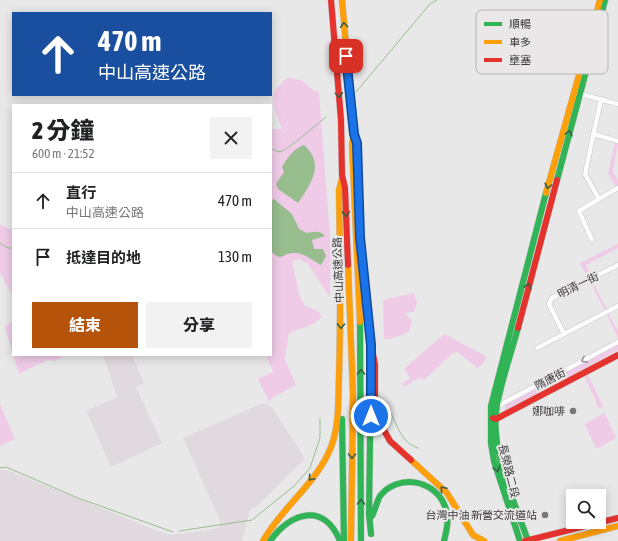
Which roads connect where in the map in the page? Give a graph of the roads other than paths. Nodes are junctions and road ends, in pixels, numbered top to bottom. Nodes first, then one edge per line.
1 (331, 0) edge
2 (342, 0) edge
3 (600, 0) edge
4 (605, 0) edge
5 (598, 10) edge
6 (602, 10) edge
7 (582, 74) edge
8 (583, 74) edge
9 (577, 93) junction
10 (601, 99) junction
11 (618, 104) edge
12 (354, 134) junction
13 (593, 134) junction
14 (618, 141) edge
15 (561, 149) junction
16 (342, 175) junction
17 (618, 188) edge
18 (599, 198) junction
19 (540, 215) junction
20 (547, 216) junction
21 (592, 240) dead end
22 (618, 265) edge
23 (618, 306) edge
24 (520, 307) junction
25 (564, 334) junction
26 (618, 342) edge
27 (371, 345) junction
28 (537, 348) dead end
29 (618, 355) edge
30 (340, 366) junction
31 (494, 408) junction
32 (493, 418) junction
33 (618, 518) edge
34 (618, 526) edge
35 (371, 538) edge
36 (263, 541) edge
37 (270, 541) edge
38 (340, 541) edge
39 (344, 541) edge
40 (351, 541) edge
41 (361, 541) edge
42 (444, 541) edge
43 (484, 541) edge
44 (520, 541) edge
45 (526, 541) edge
46 (560, 541) edge

1 -> 16 main road, 中山高速公路
12 -> 2 main road, 中山高速公路
3 - 5 main road, 長榮路二段
4 - 6 main road, 長榮路二段
7 - 9 main road, 長榮路二段
8 - 9 main road, 長榮路二段
9 - 10 street
9 - 15 main road, 長榮路二段
10 - 11 street
10 - 13 street
12 - 27 main road
41 -> 12 main road, 中山高速公路
13 - 14 street
13 - 18 street
15 -> 19 main road, 長榮路二段
15 - 20 main road, 長榮路二段
16 -> 30 main road
16 -> 40 main road, 中山高速公路
17 - 18 street
18 - 21 street
19 - 20 main road
19 - 24 main road, 長榮路二段
24 -> 20 main road, 長榮路二段
22 - 25 street, 明清一街
23 - 25 street
24 - 31 main road, 長榮路二段
25 - 28 street
26 -> 31 street, 隋唐街
27 - 35 main road
43 -> 27 main road
29 - 32 main road, 隋唐街
30 -> 36 main road
30 - 39 main road
31 - 32 main road, 長榮路二段
32 -> 44 main road, 長榮路二段
32 - 45 main road, 長榮路二段
33 - 45 main road
34 - 46 main road
35 - 42 main road
37 - 38 main road

